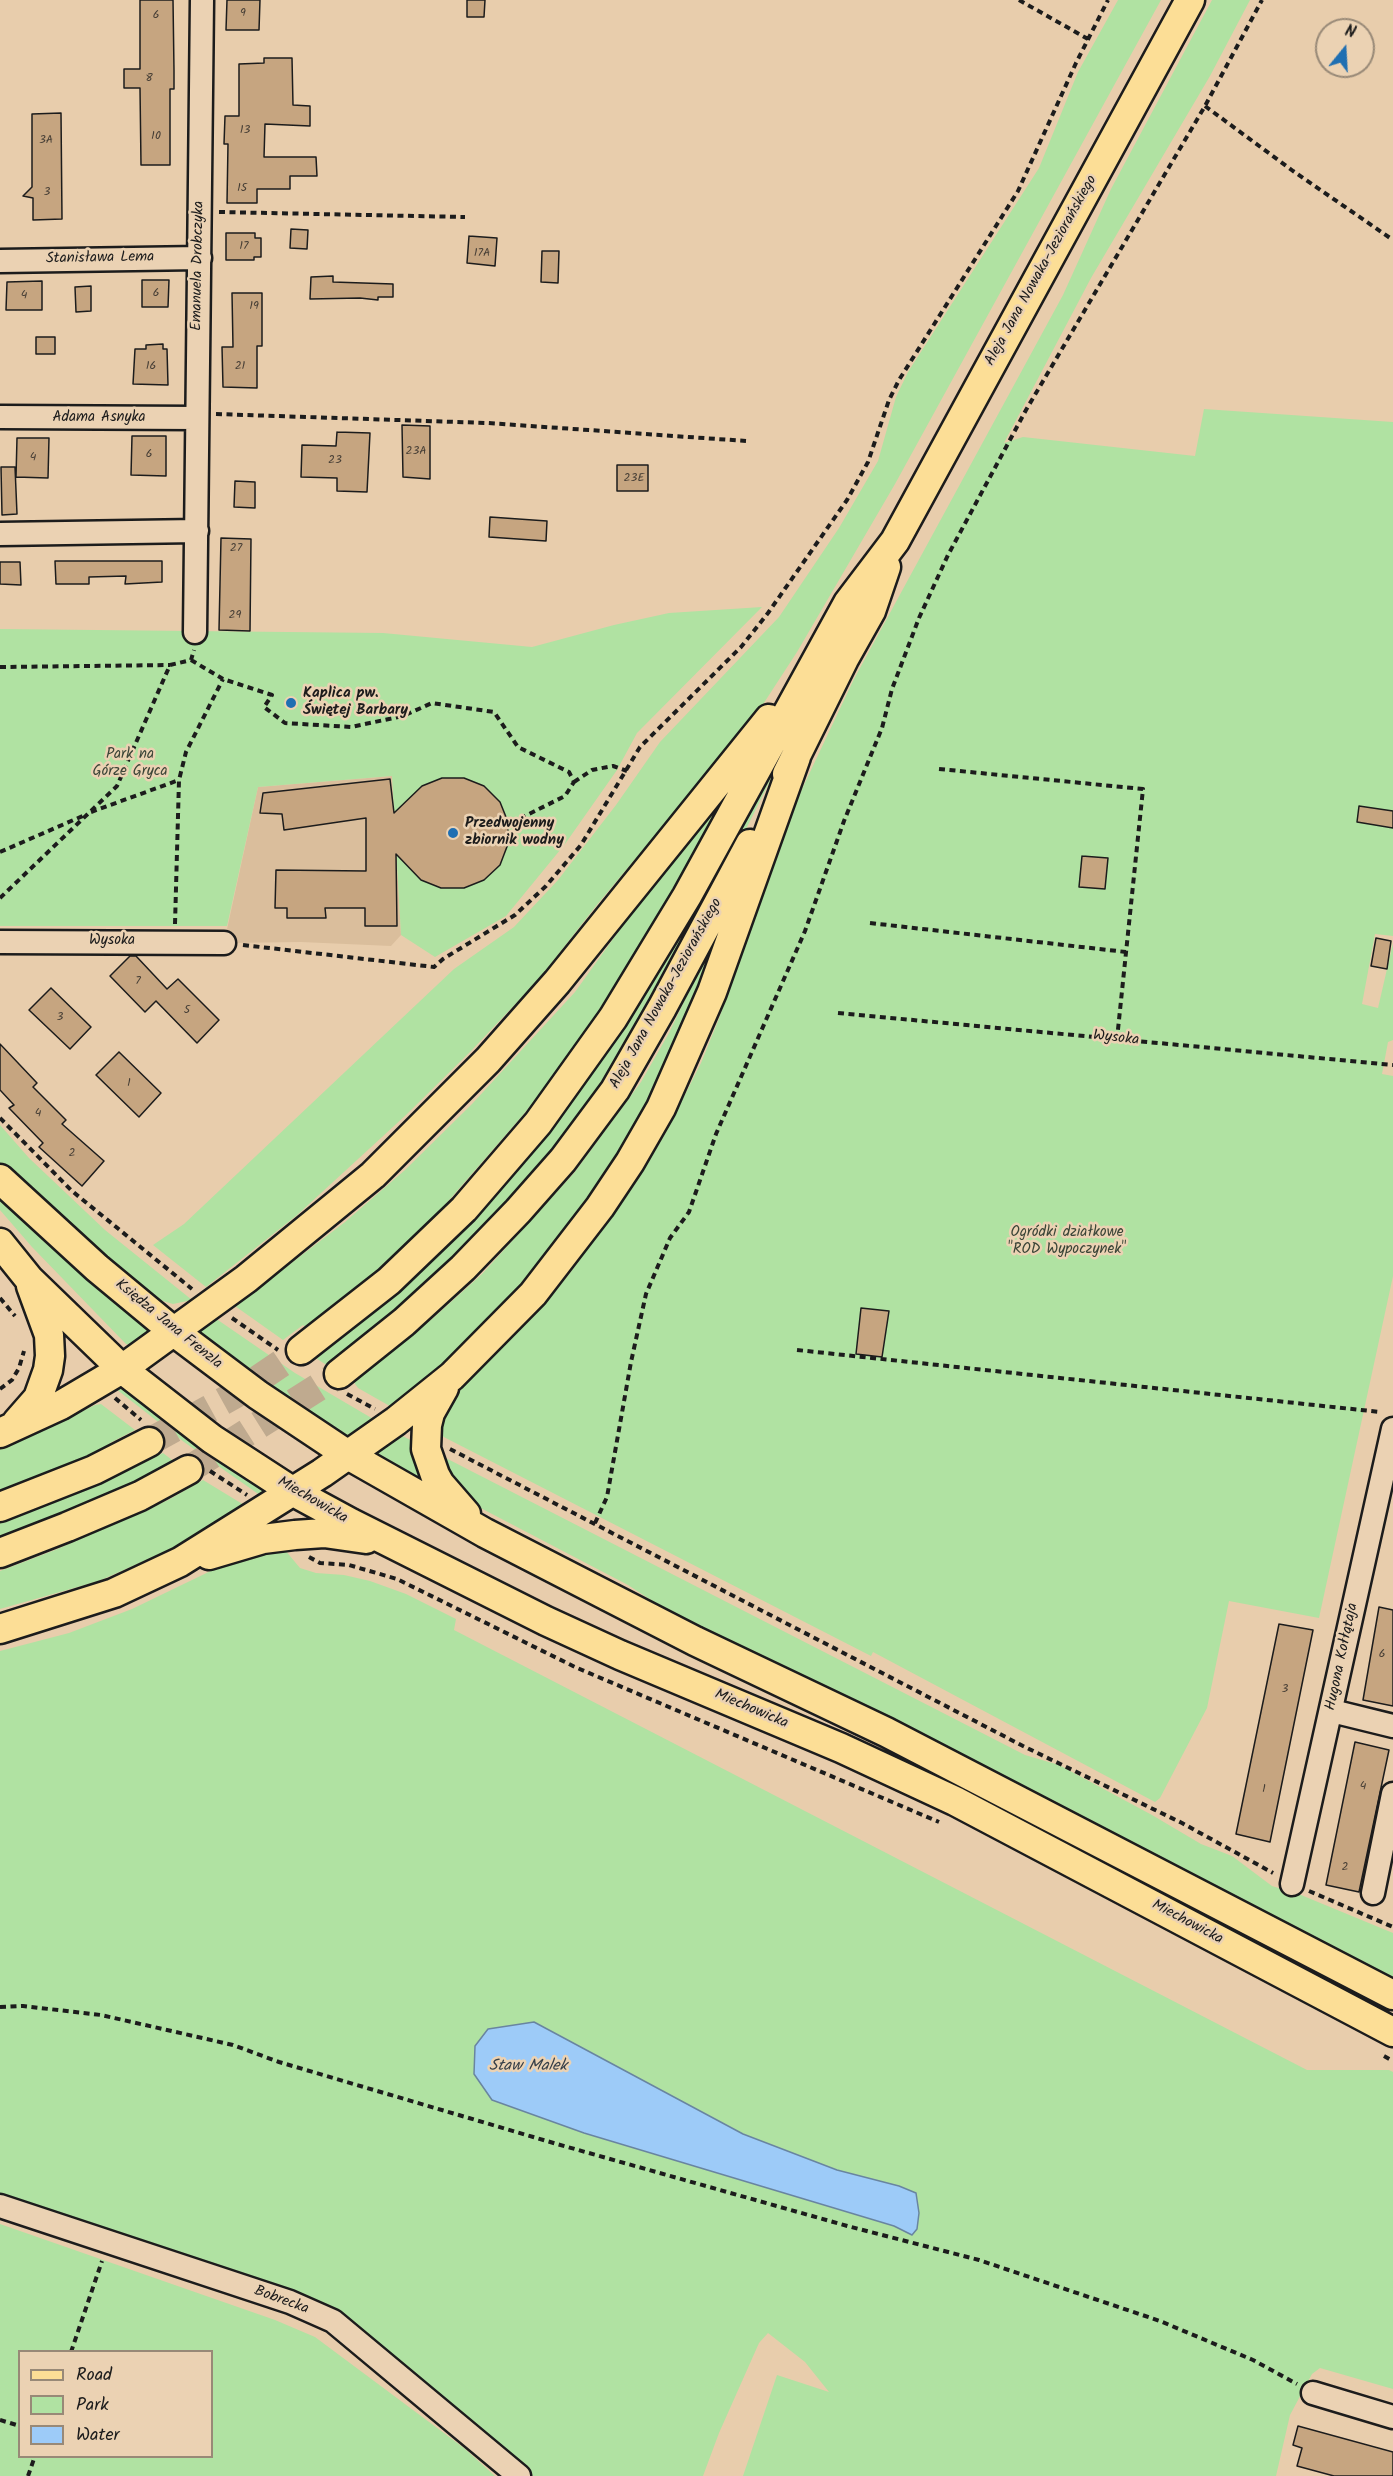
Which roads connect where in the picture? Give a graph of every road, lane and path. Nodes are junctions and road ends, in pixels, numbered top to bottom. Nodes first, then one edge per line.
1 (202, 0) edge
2 (1018, 0) edge
3 (1108, 0) edge
4 (1190, 0) edge
5 (1262, 0) edge
6 (1088, 39) junction
7 (1205, 106) junction
8 (200, 211) junction
9 (465, 217) dead end
10 (1393, 240) edge
11 (200, 258) junction
12 (0, 261) edge
13 (197, 416) junction
14 (0, 417) edge
15 (746, 441) dead end
16 (197, 531) junction
17 (0, 534) edge
18 (895, 541) junction
19 (194, 642) joint
20 (822, 650) junction
21 (191, 660) junction
22 (170, 665) junction
23 (0, 667) edge
24 (223, 679) junction
25 (796, 757) junction
26 (939, 769) dead end
27 (627, 771) junction
28 (179, 780) junction
29 (574, 782) junction
30 (89, 813) junction
31 (517, 820) dead end
32 (0, 852) edge
33 (0, 898) edge
34 (870, 923) dead end
35 (175, 941) junction
36 (0, 942) edge
37 (224, 943) joint
38 (1126, 952) junction
39 (838, 1013) dead end
40 (1117, 1038) junction
41 (1393, 1065) edge
42 (0, 1118) edge
43 (0, 1179) edge
44 (0, 1244) edge
45 (29, 1279) junction
46 (0, 1298) edge
47 (211, 1304) junction
48 (20, 1323) dead end
49 (173, 1331) junction
50 (25, 1346) dead end
51 (797, 1350) dead end
52 (293, 1353) joint
53 (122, 1369) junction
54 (452, 1376) junction
55 (339, 1382) joint
56 (0, 1389) edge
57 (396, 1421) junction
58 (1389, 1421) edge
59 (3, 1432) edge
60 (426, 1436) junction
61 (149, 1442) tunnel mouth
62 (348, 1455) junction
63 (188, 1470) tunnel mouth
64 (292, 1491) junction
65 (0, 1507) edge
66 (595, 1522) junction
67 (485, 1533) junction
68 (0, 1552) edge
69 (180, 1562) junction
70 (435, 1565) junction
71 (0, 1629) edge
72 (1332, 1711) junction
73 (1393, 1726) edge
74 (1393, 1798) edge
75 (1293, 1884) junction
76 (1373, 1893) dead end
77 (1393, 1927) edge
78 (1393, 1995) edge
79 (0, 2007) edge
80 (1393, 2032) edge
81 (0, 2205) edge
82 (108, 2242) junction
83 (72, 2350) edge
84 (1313, 2392) joint
85 (1393, 2417) edge
86 (0, 2420) edge
87 (18, 2425) edge
88 (35, 2458) edge
89 (28, 2476) edge
90 (519, 2476) edge

1 - 8 street, Emanuela Drobczyka
2 - 6 path
3 - 6 path
4 - 18 main road, Aleja Jana Nowaka-Jeziorańskiego
5 - 7 path
6 - 27 path
7 - 10 path
7 - 66 path
8 - 9 path
8 - 11 street, Emanuela Drobczyka
11 - 12 street, Stanisława Lema
11 - 13 street, Emanuela Drobczyka
13 - 14 street, Adama Asnyka
13 - 15 path
13 - 16 street, Emanuela Drobczyka
16 - 17 street
16 - 19 street, Emanuela Drobczyka
18 - 20 main road, Aleja Jana Nowaka-Jeziorańskiego
18 - 25 main road, Aleja Jana Nowaka-Jeziorańskiego
19 - 21 path
20 - 47 main road
20 - 52 main road, Aleja Jana Nowaka-Jeziorańskiego
21 - 22 path
21 - 24 path
22 - 23 path
22 - 30 path
24 - 28 path
24 - 29 path
25 - 54 main road
25 - 55 main road, Aleja Jana Nowaka-Jeziorańskiego
26 - 38 path
27 - 29 path
27 - 37 path
28 - 30 path
28 - 35 path
29 - 31 path
30 - 32 path
30 - 33 path
34 - 38 path
35 - 36 street, Wysoka
35 - 37 street, Wysoka
38 - 40 path
39 - 40 path, Wysoka
40 - 41 path, Wysoka
42 - 47 path
43 - 49 main road, Księdza Jana Frenzla
44 - 45 main road
45 - 53 main road
45 - 59 main road
46 - 48 path
47 - 49 main road
47 - 52 path
49 - 53 main road
49 - 62 main road, Księdza Jana Frenzla
50 - 56 path
51 - 58 path
53 - 59 main road
53 - 64 main road, Miechowicka
54 - 57 main road
54 - 60 main road
55 - 57 path
57 - 62 main road
58 - 72 street, Hugona Kołłątaja
60 - 66 path
60 - 67 main road
61 - 65 main road
62 - 64 main road
62 - 67 main road, Miechowicka
63 - 68 main road
64 - 69 main road
64 - 70 main road, Miechowicka
66 - 75 path
67 - 78 main road, Miechowicka
69 - 70 main road
69 - 71 main road
70 - 80 main road, Miechowicka
72 - 73 street
72 - 75 street, Hugona Kołłątaja
74 - 76 street
75 - 77 path
79 - 84 path
81 - 82 street, Bobrecka
82 - 83 path
82 - 90 street, Bobrecka
84 - 85 street
86 - 87 path
88 - 89 path

